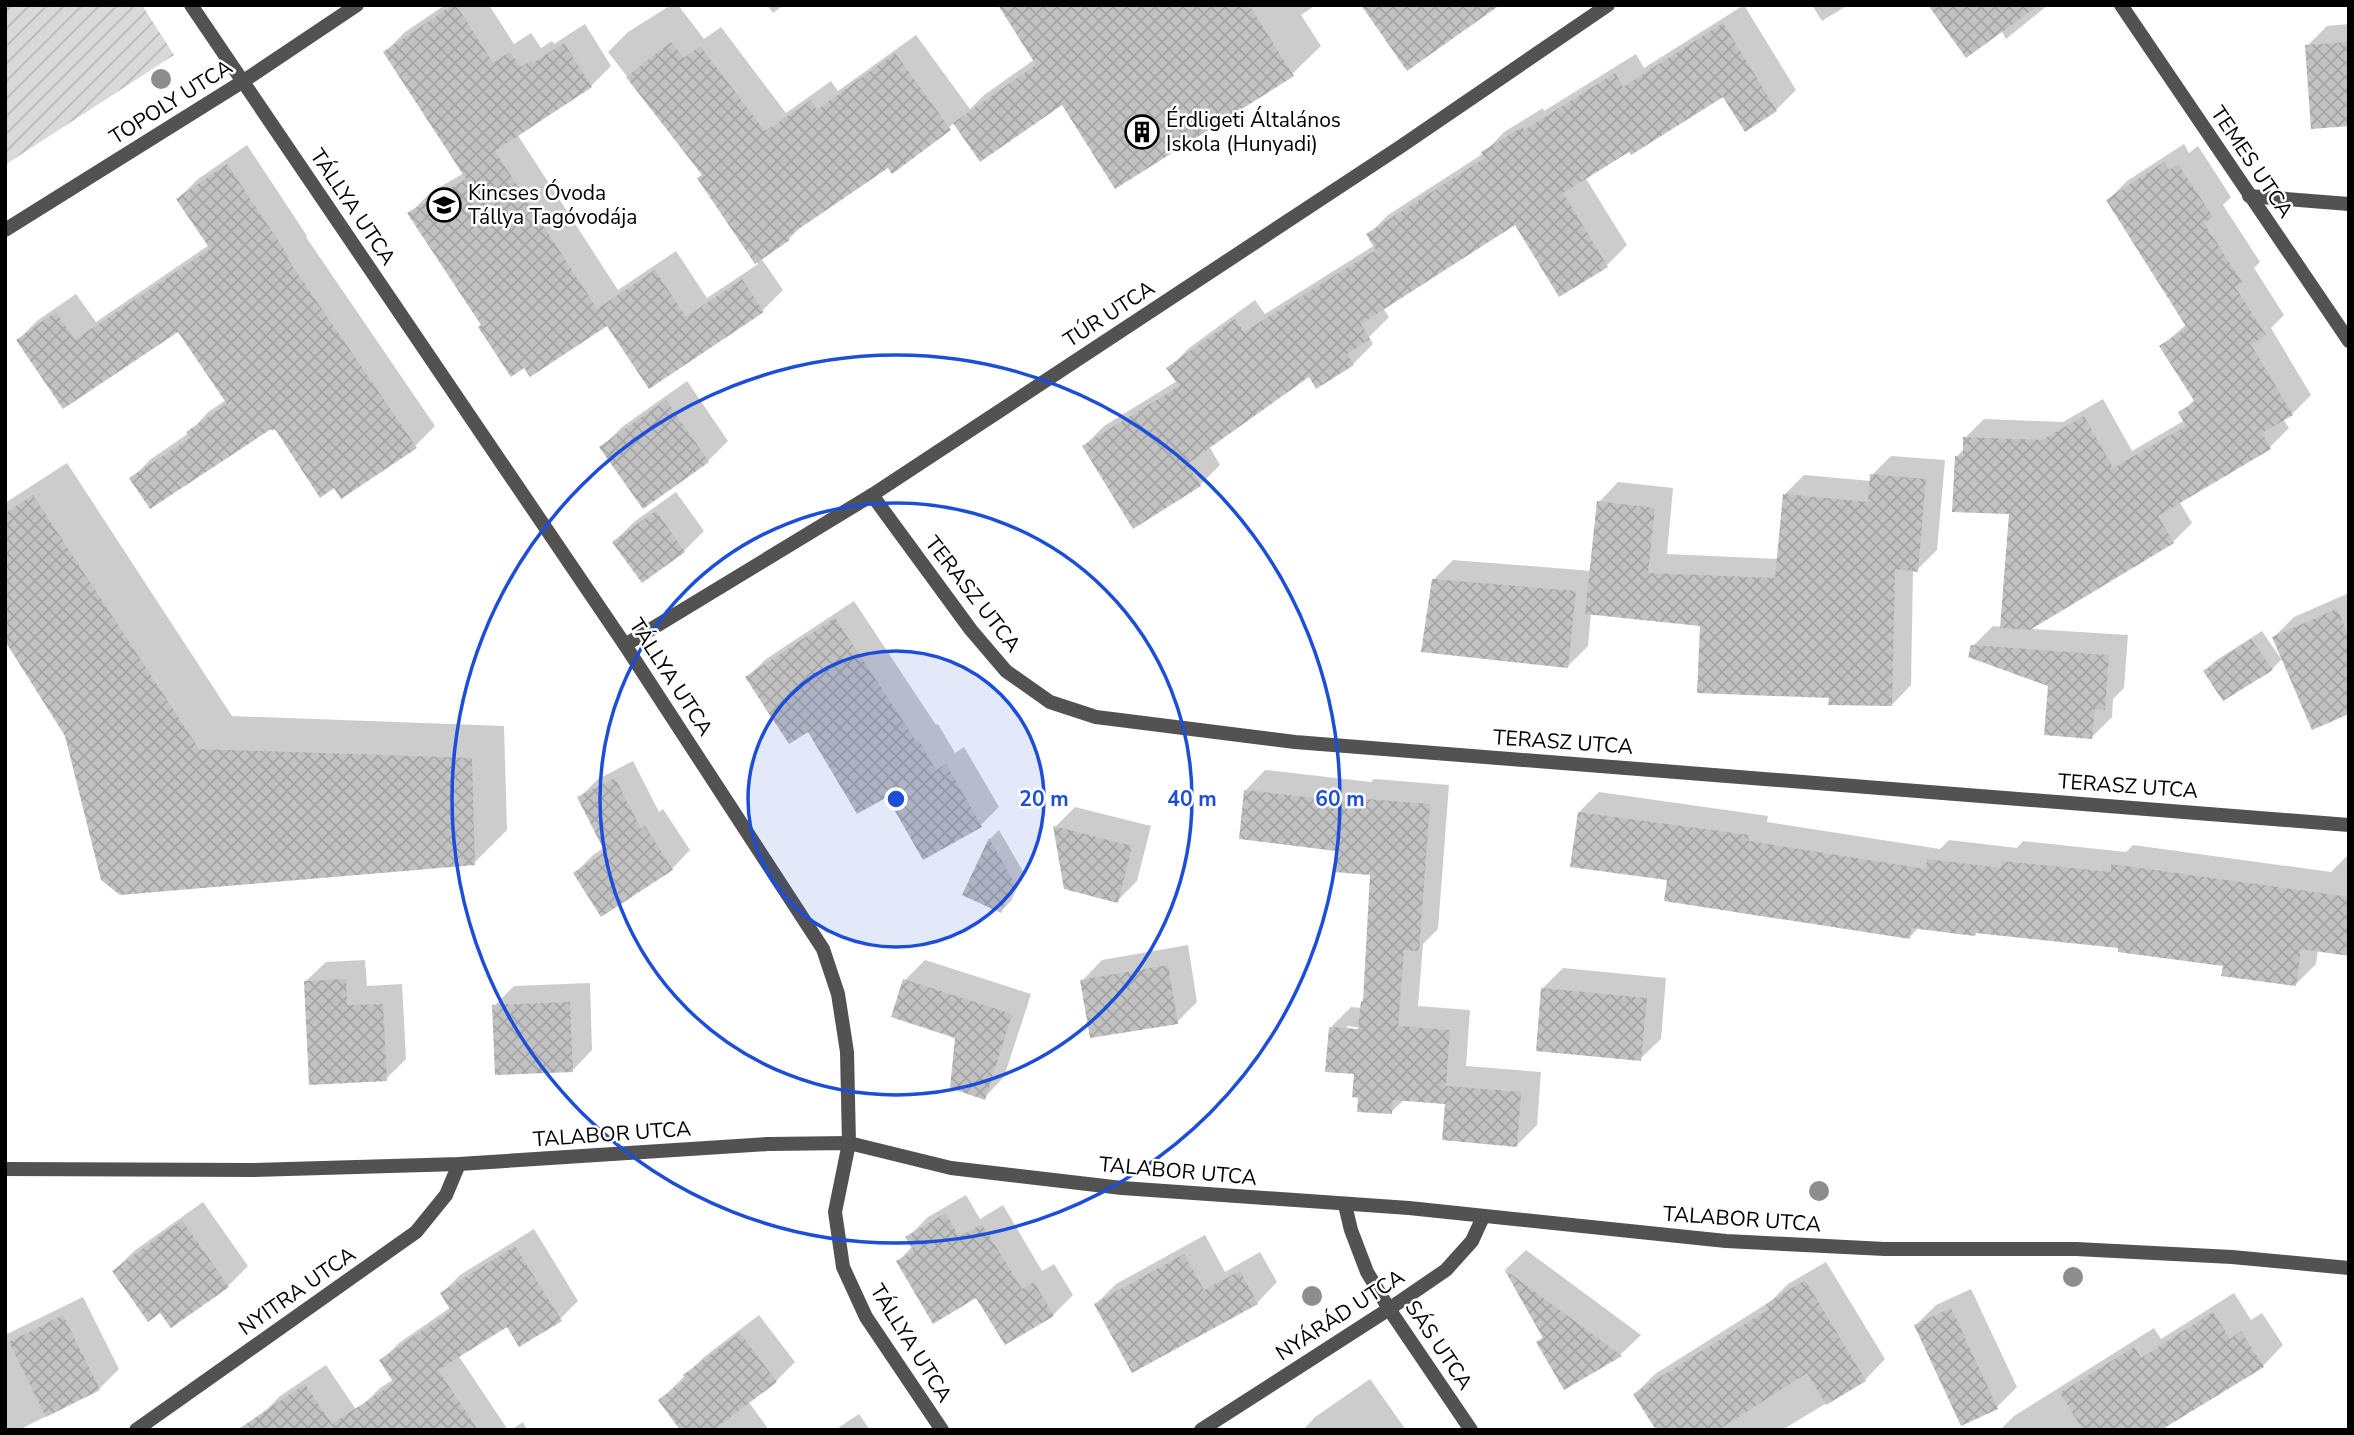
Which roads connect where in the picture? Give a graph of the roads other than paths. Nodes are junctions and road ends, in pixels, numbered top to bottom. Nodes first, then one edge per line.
1 (191, 5) edge
2 (357, 5) edge
3 (1608, 5) edge
4 (2121, 5) edge
5 (242, 82) junction
6 (2249, 196) junction
7 (2349, 204) edge
8 (5, 230) edge
9 (2349, 341) edge
10 (873, 495) junction
11 (625, 645) junction
12 (2349, 825) edge
13 (849, 1143) junction
14 (459, 1164) junction
15 (5, 1169) edge
16 (1345, 1205) junction
17 (1483, 1217) junction
18 (2349, 1268) edge
19 (1389, 1309) junction
20 (136, 1430) edge
21 (942, 1430) edge
22 (1201, 1430) edge
23 (1471, 1430) edge

1 - 5 street, TÁLLYA UTCA
2 - 5 street, TOPOLY UTCA
3 - 10 street, TÚR UTCA
4 - 6 street, TEMES UTCA
5 - 8 street, TOPOLY UTCA
5 - 11 street, TÁLLYA UTCA
6 - 7 street
6 - 9 street, TEMES UTCA
10 - 11 street, TÚR UTCA
10 - 12 street, TERASZ UTCA
11 - 13 street, TÁLLYA UTCA
13 - 14 street, TALABOR UTCA
13 - 16 street, TALABOR UTCA
13 - 21 street, TÁLLYA UTCA
14 - 15 street, TALABOR UTCA
14 - 20 street, NYITRA UTCA
16 - 17 street, TALABOR UTCA
16 - 19 street, SÁS UTCA
17 - 18 street, TALABOR UTCA
17 - 19 street, NYÁRÁD UTCA
19 - 22 street, NYÁRÁD UTCA
19 - 23 street, SÁS UTCA

